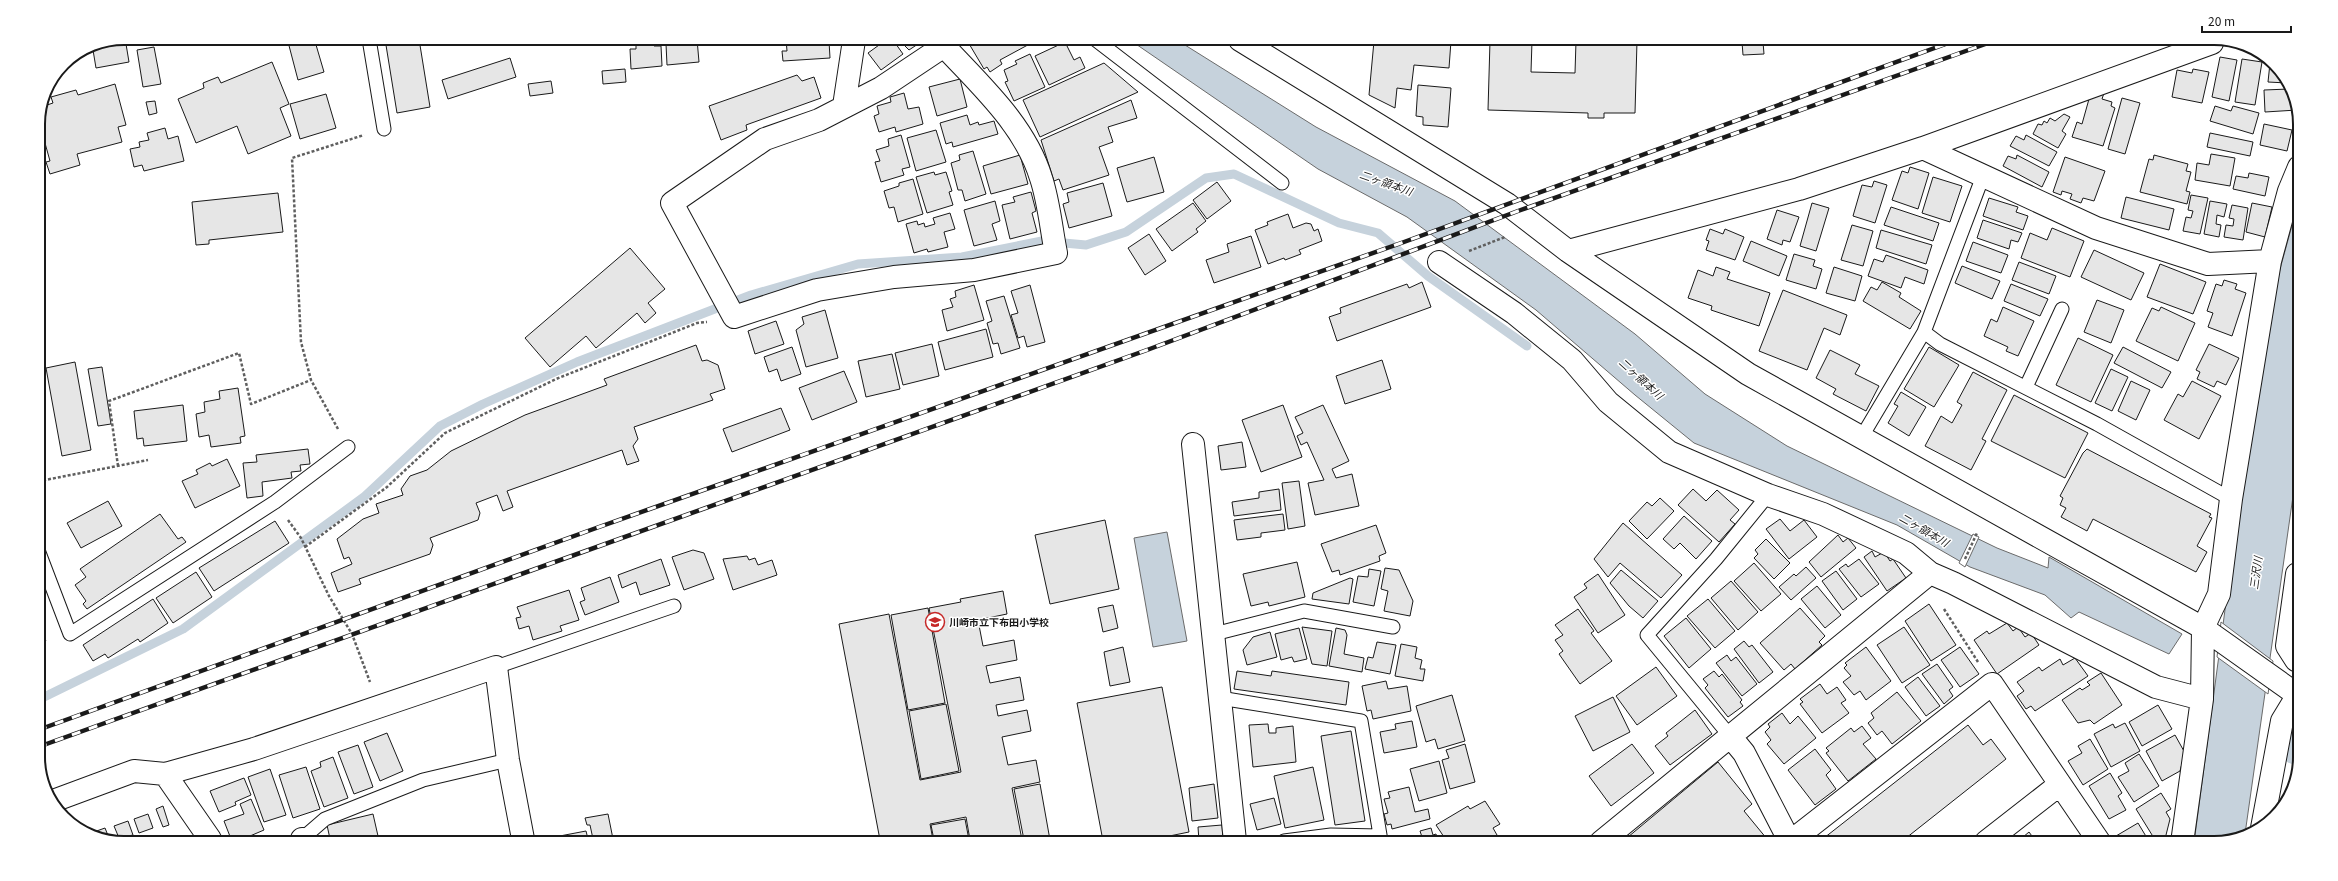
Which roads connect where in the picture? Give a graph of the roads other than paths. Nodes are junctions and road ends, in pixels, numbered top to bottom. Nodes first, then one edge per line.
1 (370, 45) edge
2 (853, 45) edge
3 (1103, 45) edge
4 (1248, 45) edge
5 (2206, 45) edge
6 (844, 106) junction
7 (384, 129) road end
8 (1923, 148) junction
9 (1984, 176) junction
10 (2293, 182) edge
11 (1282, 183) dead end
12 (1568, 251) junction
13 (2270, 261) junction
14 (1439, 262) road end
15 (2062, 309) dead end
16 (1924, 332) junction
17 (2026, 387) junction
18 (1861, 438) junction
19 (1193, 444) dead end
20 (348, 447) road end
21 (1768, 495) junction
22 (2231, 500) junction
23 (45, 568) edge
24 (1930, 573) junction
25 (2293, 603) edge
26 (674, 606) dead end
27 (1393, 627) dead end
28 (2209, 633) junction
29 (1214, 634) junction
30 (2293, 655) edge
31 (496, 667) junction
32 (2293, 692) edge
33 (1220, 698) junction
34 (2202, 700) junction
35 (2293, 703) edge
36 (1730, 736) junction
37 (508, 760) junction
38 (165, 774) junction
39 (2059, 785) junction
40 (58, 799) edge
41 (2264, 818) edge
42 (208, 836) edge
43 (305, 836) edge
44 (521, 836) edge
45 (1234, 836) edge
46 (1323, 836) edge
47 (1344, 836) edge
48 (1380, 836) edge
49 (1610, 836) edge
50 (1787, 836) edge
51 (1798, 836) edge
52 (1994, 836) edge
53 (2095, 836) edge
54 (2183, 836) edge

1 - 7 lane
2 - 6 street
3 - 11 lane
4 - 12 street
5 - 8 street
6 - 6 street
8 - 9 street
8 - 12 street
9 - 13 street
9 - 16 lane
10 - 13 street
12 - 18 street
13 - 22 street
14 - 21 street
15 - 17 lane
16 - 17 lane
16 - 18 lane
17 - 22 lane
18 - 28 street
19 - 29 street
20 - 23 lane
21 - 24 street
21 - 36 lane
22 - 28 street
24 - 34 street
24 - 36 street
25 - 30 street
26 - 31 lane
27 - 29 lane
28 - 32 street
28 - 34 street
29 - 33 street
31 - 37 street
31 - 38 street
33 - 45 street
33 - 48 lane
34 - 54 street
35 - 41 street
36 - 49 street
36 - 50 street
37 - 43 lane
37 - 44 street
38 - 40 street
38 - 42 street
39 - 51 street
39 - 52 street
39 - 53 street
46 - 47 lane

